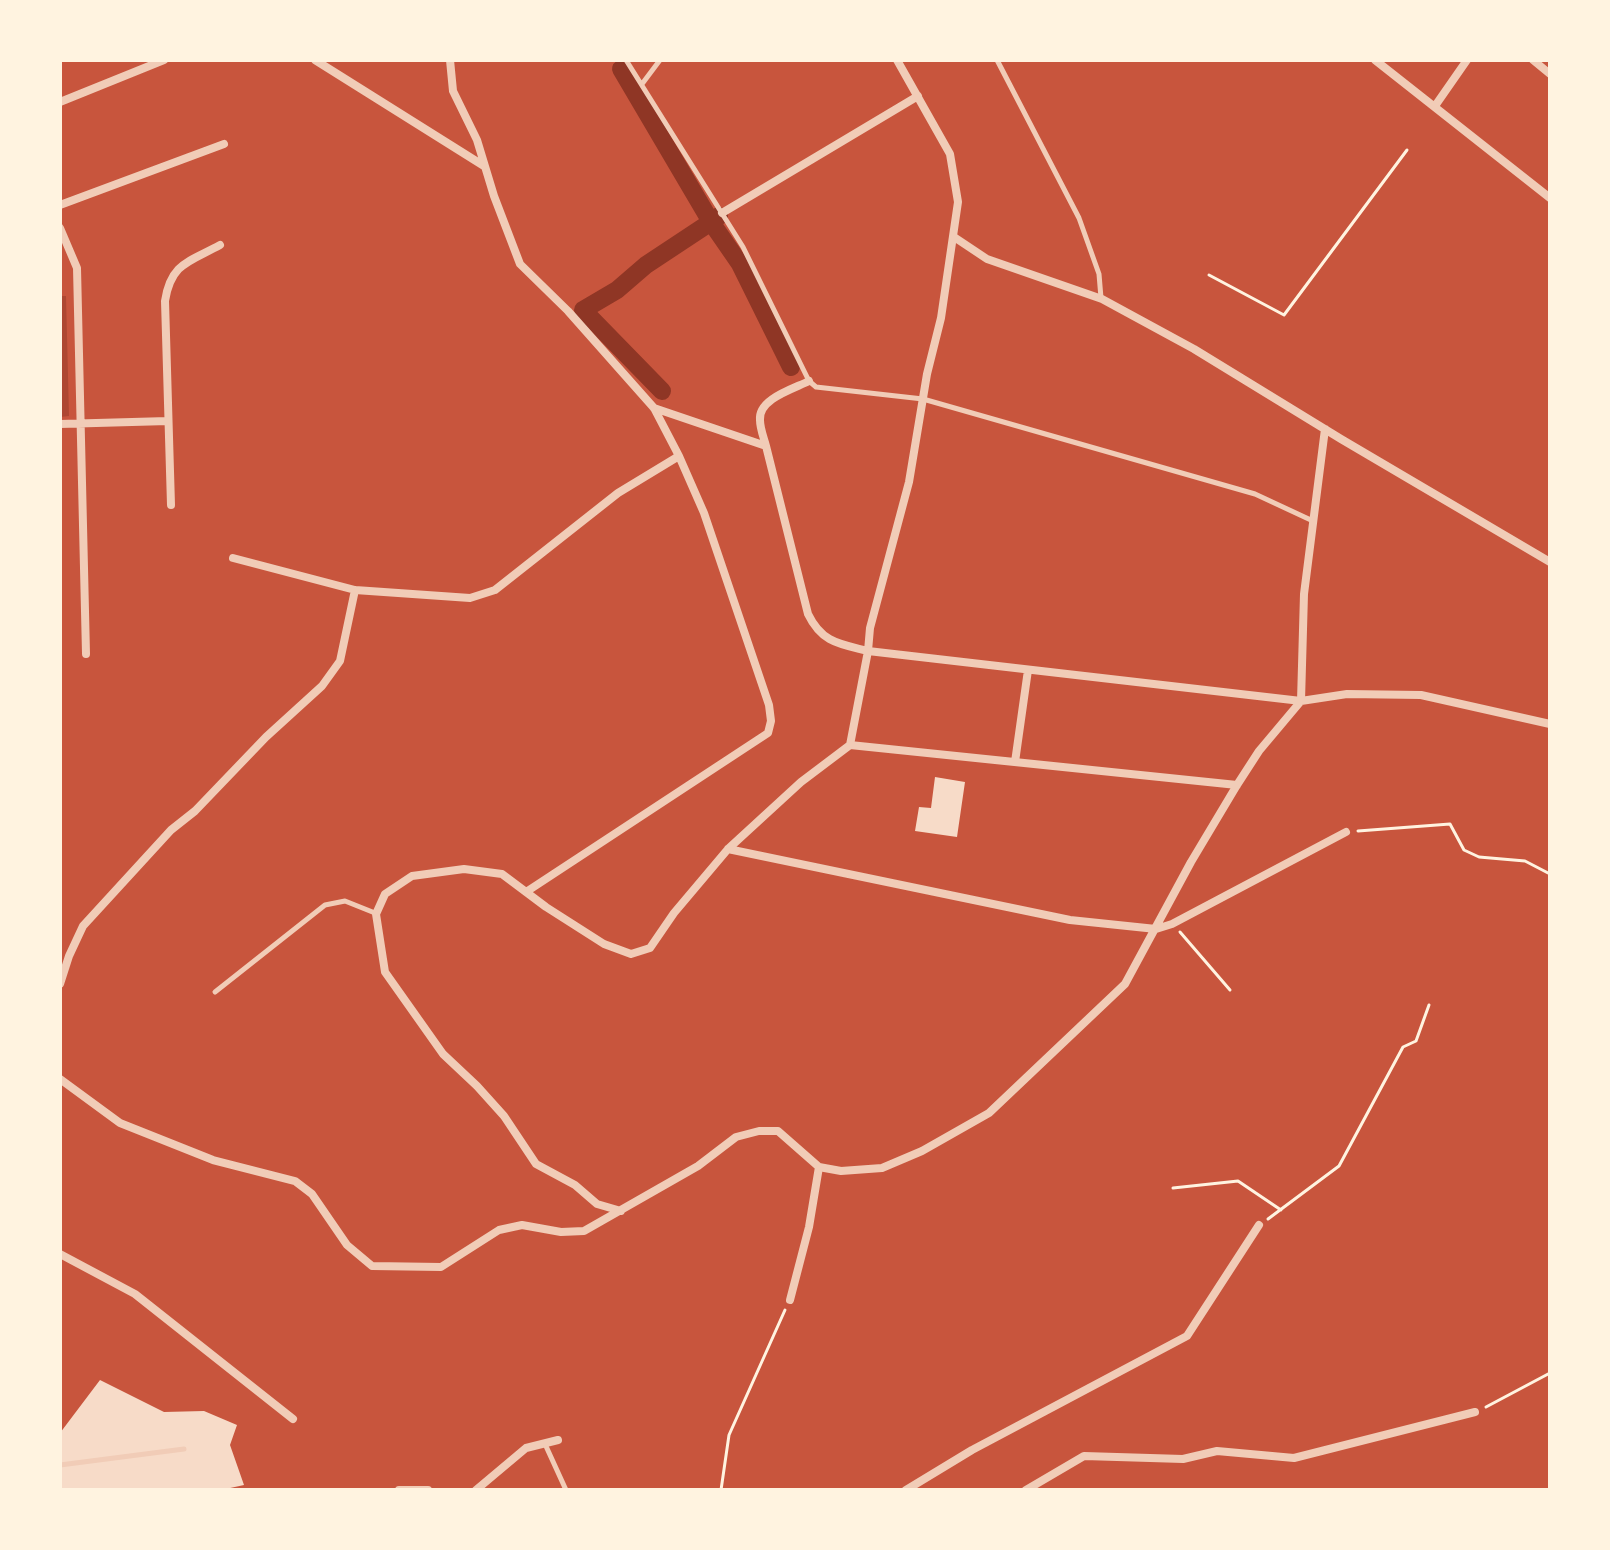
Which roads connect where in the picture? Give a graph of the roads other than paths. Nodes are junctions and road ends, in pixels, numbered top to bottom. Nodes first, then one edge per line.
1 (164, 60) edge
2 (315, 60) edge
3 (450, 60) edge
4 (626, 60) edge
5 (660, 60) edge
6 (897, 60) edge
7 (997, 60) edge
8 (1375, 60) edge
9 (1467, 60) edge
10 (1533, 60) edge
11 (1550, 74) edge
12 (642, 84) junction
13 (918, 96) junction
14 (60, 102) edge
15 (1435, 106) junction
16 (224, 144) dead end
17 (485, 166) junction
18 (1550, 198) edge
19 (60, 205) edge
20 (722, 213) junction
21 (60, 228) edge
22 (954, 237) junction
23 (220, 245) dead end
24 (1102, 299) junction
25 (809, 381) junction
26 (923, 399) junction
27 (654, 408) junction
28 (168, 421) junction
29 (81, 423) junction
30 (60, 424) edge
31 (1325, 429) junction
32 (766, 446) junction
33 (679, 456) junction
34 (171, 505) dead end
35 (1313, 521) junction
36 (233, 558) dead end
37 (1550, 562) edge
38 (355, 590) junction
39 (868, 651) junction
40 (86, 654) dead end
41 (1028, 670) junction
42 (1301, 701) junction
43 (1550, 724) edge
44 (850, 745) junction
45 (1015, 762) junction
46 (1237, 785) junction
47 (1346, 832) road end
48 (728, 849) junction
49 (526, 892) junction
50 (376, 914) junction
51 (1156, 929) junction
52 (60, 984) edge
53 (215, 992) dead end
54 (60, 1079) edge
55 (819, 1167) junction
56 (621, 1211) junction
57 (1259, 1225) road end
58 (60, 1254) edge
59 (790, 1300) road end
60 (1475, 1412) road end
61 (293, 1419) dead end
62 (558, 1440) dead end
63 (545, 1443) junction
64 (184, 1449) dead end
65 (60, 1465) edge
66 (399, 1490) edge
67 (428, 1490) edge
68 (476, 1490) edge
69 (566, 1490) edge
70 (906, 1490) edge
71 (1026, 1490) edge

1 - 14 street
2 - 17 street
3 - 17 street
4 - 12 lane
5 - 12 lane
6 - 13 street
7 - 24 lane
8 - 15 street
9 - 15 street
10 - 11 street
12 - 20 lane
13 - 20 street
13 - 22 street
15 - 18 street
16 - 19 street
17 - 27 street
20 - 25 lane
21 - 29 street
22 - 24 street
22 - 26 street
23 - 28 street
24 - 31 street
25 - 26 lane
25 - 32 street
26 - 35 lane
26 - 39 street
27 - 32 street
27 - 33 street
28 - 29 street
28 - 34 street
29 - 30 street
29 - 40 street
31 - 35 street
31 - 37 street
32 - 39 street
33 - 38 street
33 - 49 street
35 - 42 street
36 - 38 street
38 - 52 street
39 - 41 street
39 - 44 street
41 - 42 street
41 - 45 street
42 - 43 street
42 - 46 street
44 - 45 street
44 - 48 street
45 - 46 street
46 - 51 street
47 - 51 street
48 - 49 street
48 - 51 street
49 - 50 street
50 - 53 lane
50 - 56 street
51 - 55 street
54 - 56 street
55 - 56 street
55 - 59 street
57 - 70 street
58 - 61 street
60 - 71 street
62 - 63 street
63 - 68 street
63 - 69 lane
64 - 65 lane
66 - 67 street

